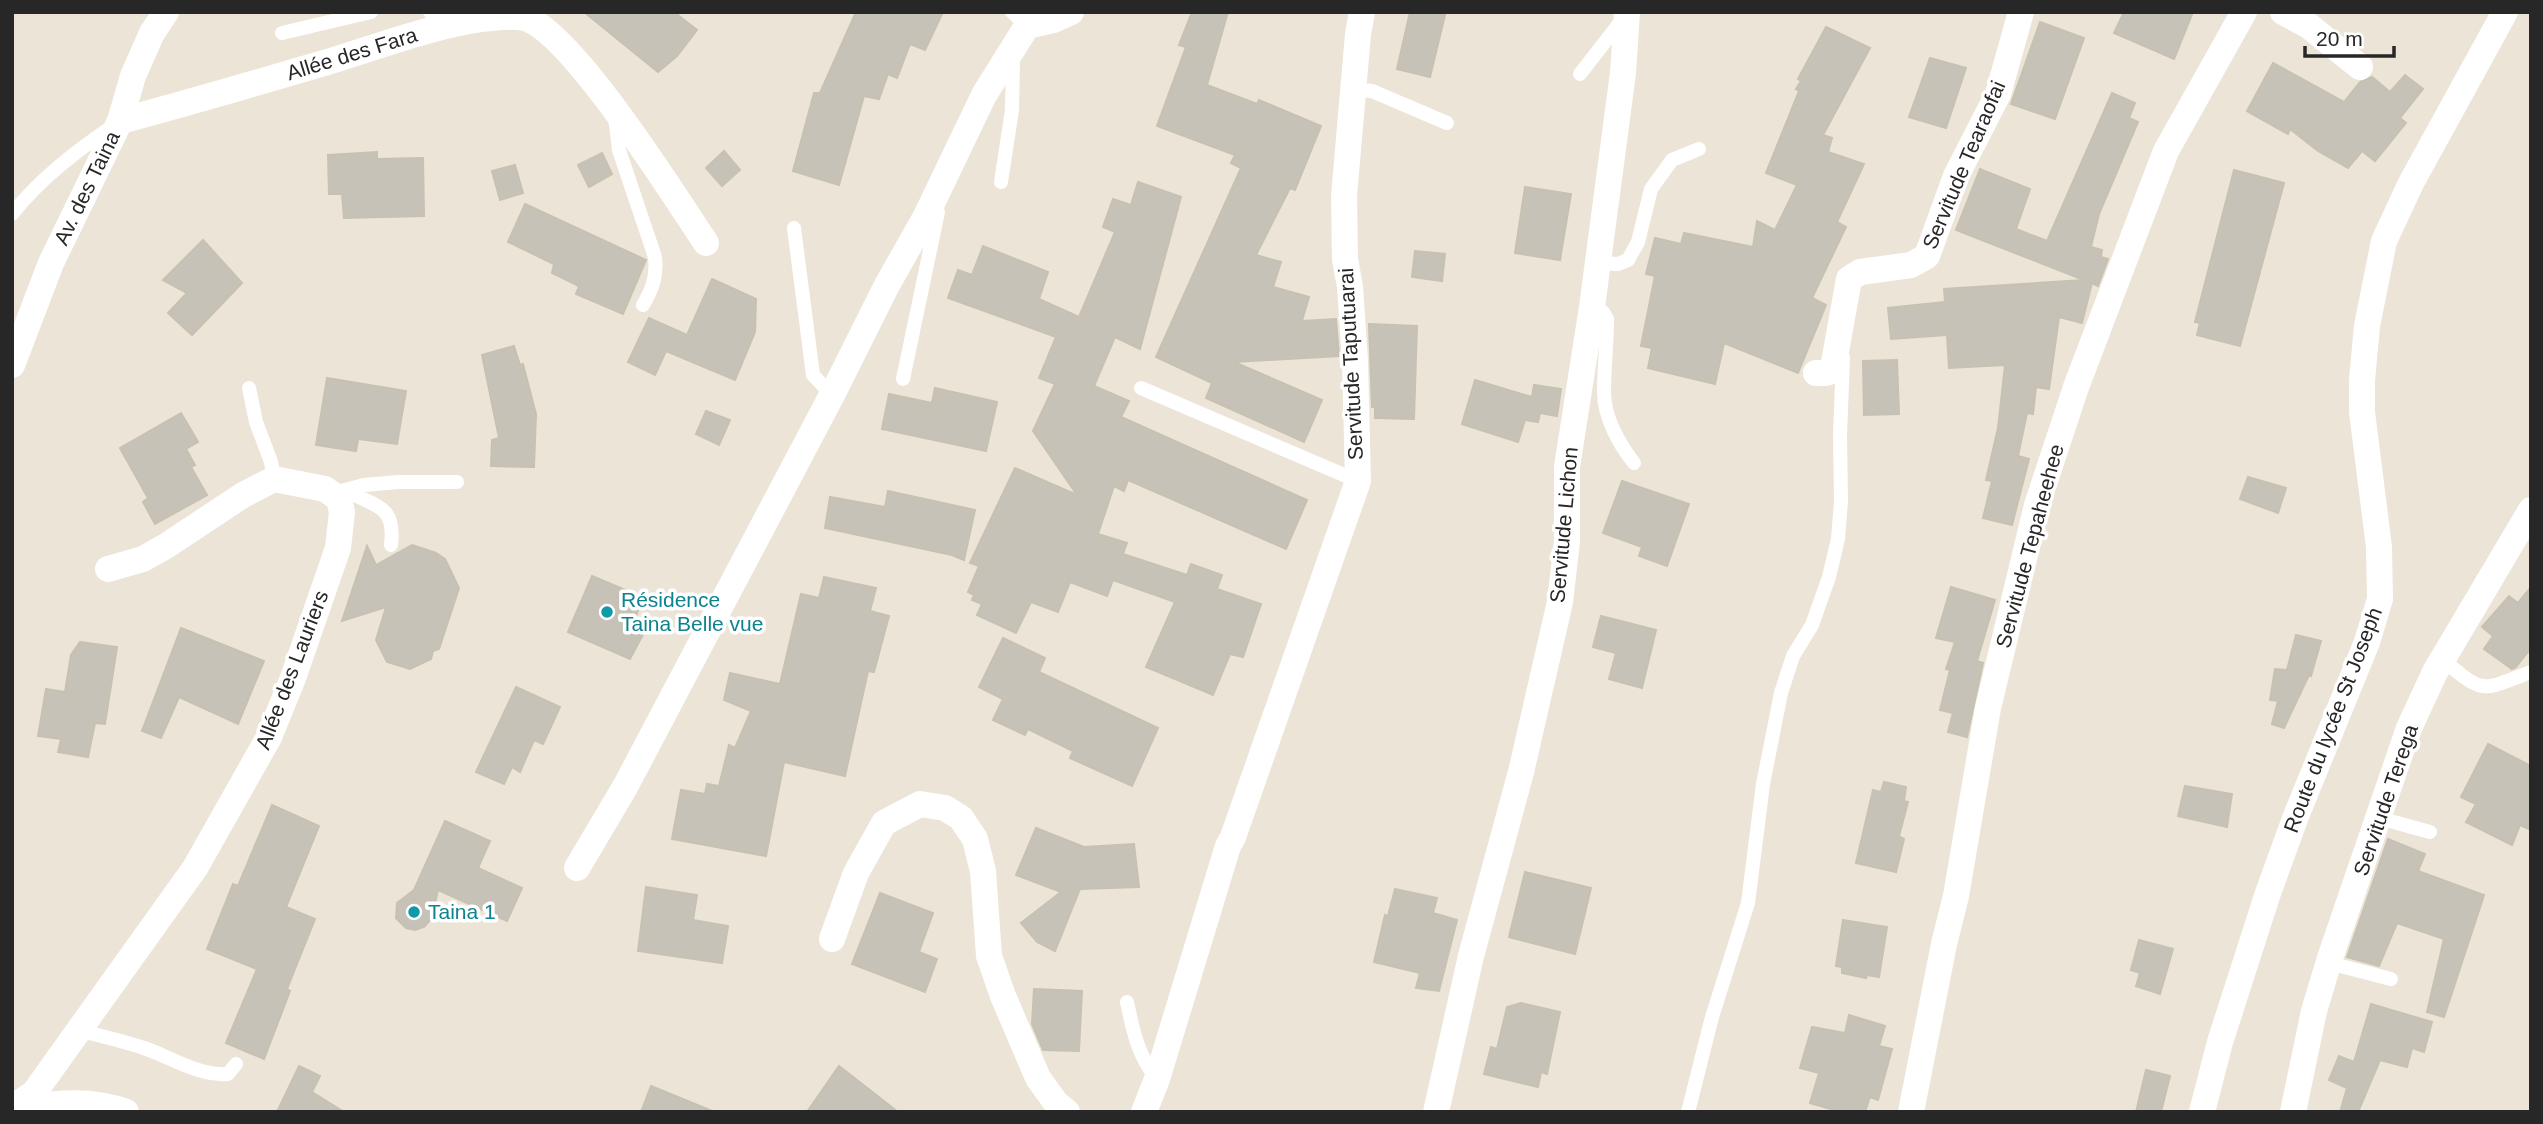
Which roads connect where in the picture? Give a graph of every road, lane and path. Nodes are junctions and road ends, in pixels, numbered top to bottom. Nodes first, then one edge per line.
1 (166, 12) edge
2 (371, 12) edge
3 (1071, 12) edge
4 (1362, 12) edge
5 (2021, 12) edge
6 (2244, 12) edge
7 (2505, 12) edge
8 (2287, 13) edge
9 (1631, 14) edge
10 (510, 15) edge
11 (437, 19) edge
12 (1020, 19) edge
13 (282, 33) dead end
14 (1013, 49) junction
15 (2360, 66) dead end
16 (1580, 74) dead end
17 (1353, 89) junction
18 (615, 112) junction
19 (120, 121) junction
20 (1447, 123) dead end
21 (1699, 149) dead end
22 (946, 173) junction
23 (1608, 181) junction
24 (1001, 182) dead end
25 (1587, 208) dead end
26 (12, 215) edge
27 (794, 228) dead end
28 (706, 243) dead end
29 (1598, 263) junction
30 (1853, 276) junction
31 (643, 305) dead end
32 (1592, 307) junction
33 (20, 325) edge
34 (12, 365) edge
35 (1816, 373) dead end
36 (903, 379) dead end
37 (249, 388) dead end
38 (1141, 388) dead end
39 (832, 395) junction
40 (1634, 463) dead end
41 (274, 479) junction
42 (1358, 481) junction
43 (457, 482) dead end
44 (342, 495) junction
45 (2531, 510) edge
46 (391, 545) dead end
47 (108, 569) dead end
48 (2442, 659) junction
49 (2531, 671) edge
50 (2379, 818) junction
51 (2430, 832) dead end
52 (577, 868) dead end
53 (832, 939) dead end
54 (2329, 963) junction
55 (2391, 979) dead end
56 (1127, 1002) dead end
57 (79, 1030) junction
58 (236, 1064) dead end
59 (1157, 1079) junction
60 (12, 1108) edge
61 (126, 1112) edge
62 (1066, 1112) edge
63 (1144, 1112) edge
64 (1436, 1112) edge
65 (1688, 1112) edge
66 (1911, 1112) edge
67 (2202, 1112) edge
68 (2293, 1112) edge

1 - 19 street, Av. des Taina
2 - 13 lane
3 - 12 street
4 - 17 street, Servitude Taputuarai
5 - 30 street, Servitude Tearaofai
6 - 66 street, Servitude Tepaheehee
7 - 67 street, Route du lycée St Joseph
8 - 15 street
9 - 16 lane
9 - 23 street, Servitude Lichon
10 - 11 street, Allée des Fara
10 - 18 street, Allée des Fara
11 - 19 street, Allée des Fara
12 - 14 street
14 - 22 street
14 - 24 lane
17 - 20 lane
17 - 42 street, Servitude Taputuarai
18 - 28 street, Allée des Fara
18 - 31 lane
19 - 26 lane, Allée des Fara
19 - 33 street, Av. des Taina
21 - 29 lane
22 - 36 lane
22 - 39 street
23 - 25 street
23 - 29 street, Servitude Lichon
27 - 39 lane
29 - 32 street, Servitude Lichon
30 - 35 street
30 - 65 lane
32 - 40 lane
32 - 64 street, Servitude Lichon
33 - 34 street, Av. des Taina
37 - 41 lane
38 - 42 lane, Servitude Taputuarai
39 - 52 street
41 - 44 street
41 - 47 street
42 - 59 street
43 - 44 lane
44 - 46 lane
44 - 57 street, Allée des Lauriers
45 - 48 street, Servitude Terega
48 - 49 lane
48 - 50 street, Servitude Terega
50 - 51 lane
50 - 54 street, Servitude Terega
53 - 62 street
54 - 55 lane
54 - 68 street, Servitude Terega
56 - 59 lane
57 - 58 lane
57 - 60 street, Allée des Lauriers
59 - 63 street
60 - 61 street

